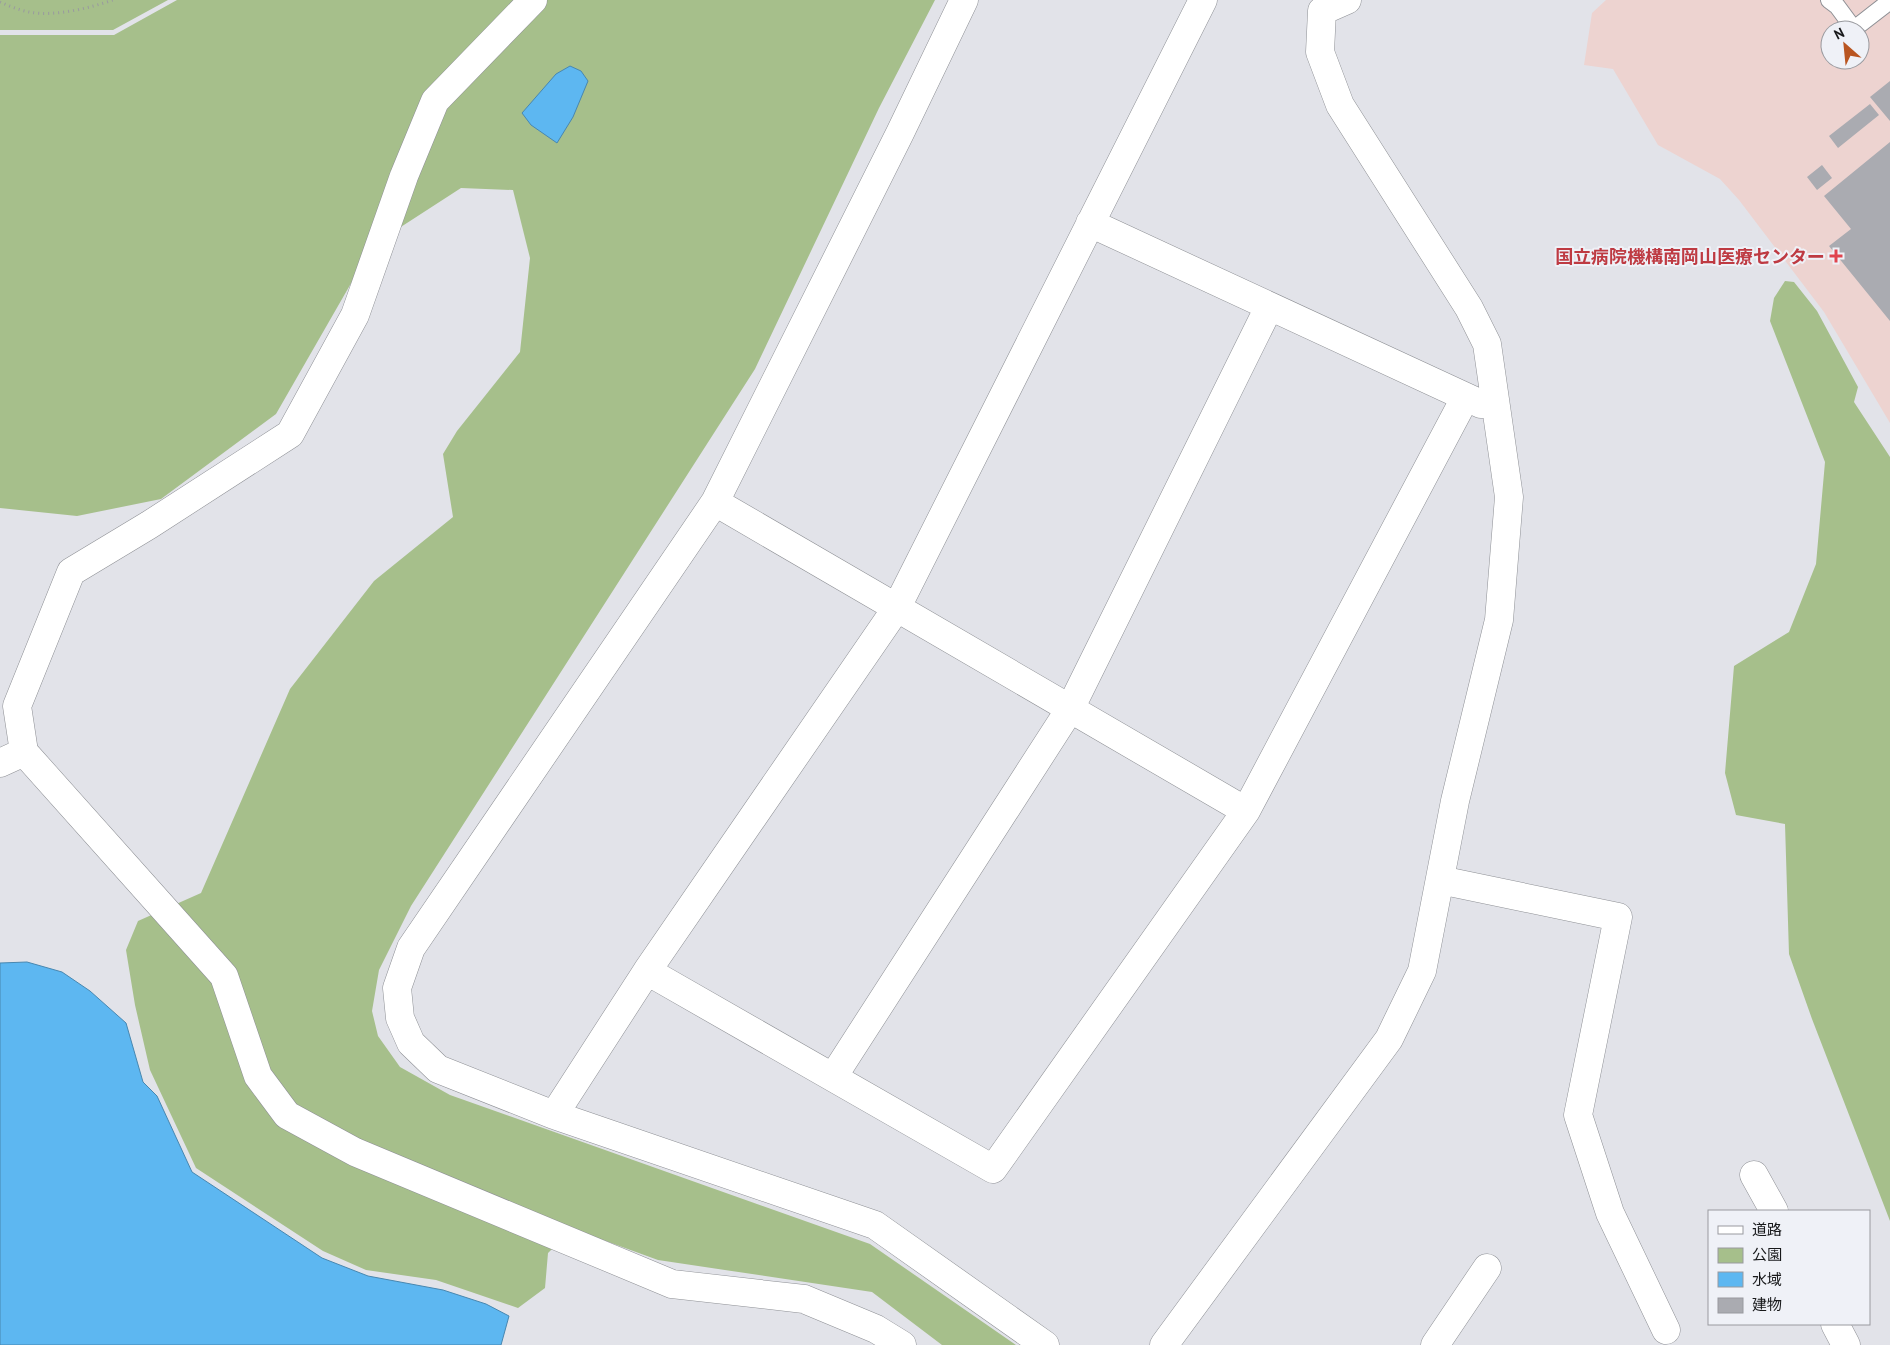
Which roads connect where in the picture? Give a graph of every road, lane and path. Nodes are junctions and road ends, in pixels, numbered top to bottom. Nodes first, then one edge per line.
1 (114, 0) edge
2 (533, 0) edge
3 (964, 0) edge
4 (1203, 0) edge
5 (1347, 0) edge
6 (1828, 0) edge
7 (1890, 1) edge
8 (0, 2) edge
9 (1318, 6) edge
10 (1090, 224) junction
11 (1269, 307) junction
12 (1465, 398) junction
13 (1497, 410) junction
14 (715, 502) junction
15 (896, 609) junction
16 (1070, 709) junction
17 (12, 758) edge
18 (1246, 811) junction
19 (1440, 880) junction
20 (647, 971) junction
21 (833, 1077) junction
22 (554, 1115) junction
23 (1754, 1175) dead end
24 (1773, 1210) edge
25 (1487, 1268) dead end
26 (1836, 1325) edge
27 (1666, 1330) dead end
28 (902, 1345) edge
29 (1046, 1345) edge
30 (1164, 1345) edge
31 (1435, 1345) edge
32 (1846, 1345) edge

1 - 8 path
2 - 17 street
3 - 14 street
4 - 10 street
5 - 9 street
6 - 7 lane
9 - 13 street
10 - 11 street
10 - 15 street
11 - 12 street
11 - 16 street
12 - 13 street
12 - 18 street
13 - 19 street
14 - 15 street
14 - 22 street
15 - 16 street
15 - 20 street
16 - 18 street
16 - 21 street
17 - 28 street
18 - 21 street
19 - 27 street
19 - 30 street
20 - 21 street
20 - 22 street
22 - 29 street
23 - 24 street
25 - 31 street
26 - 32 street

